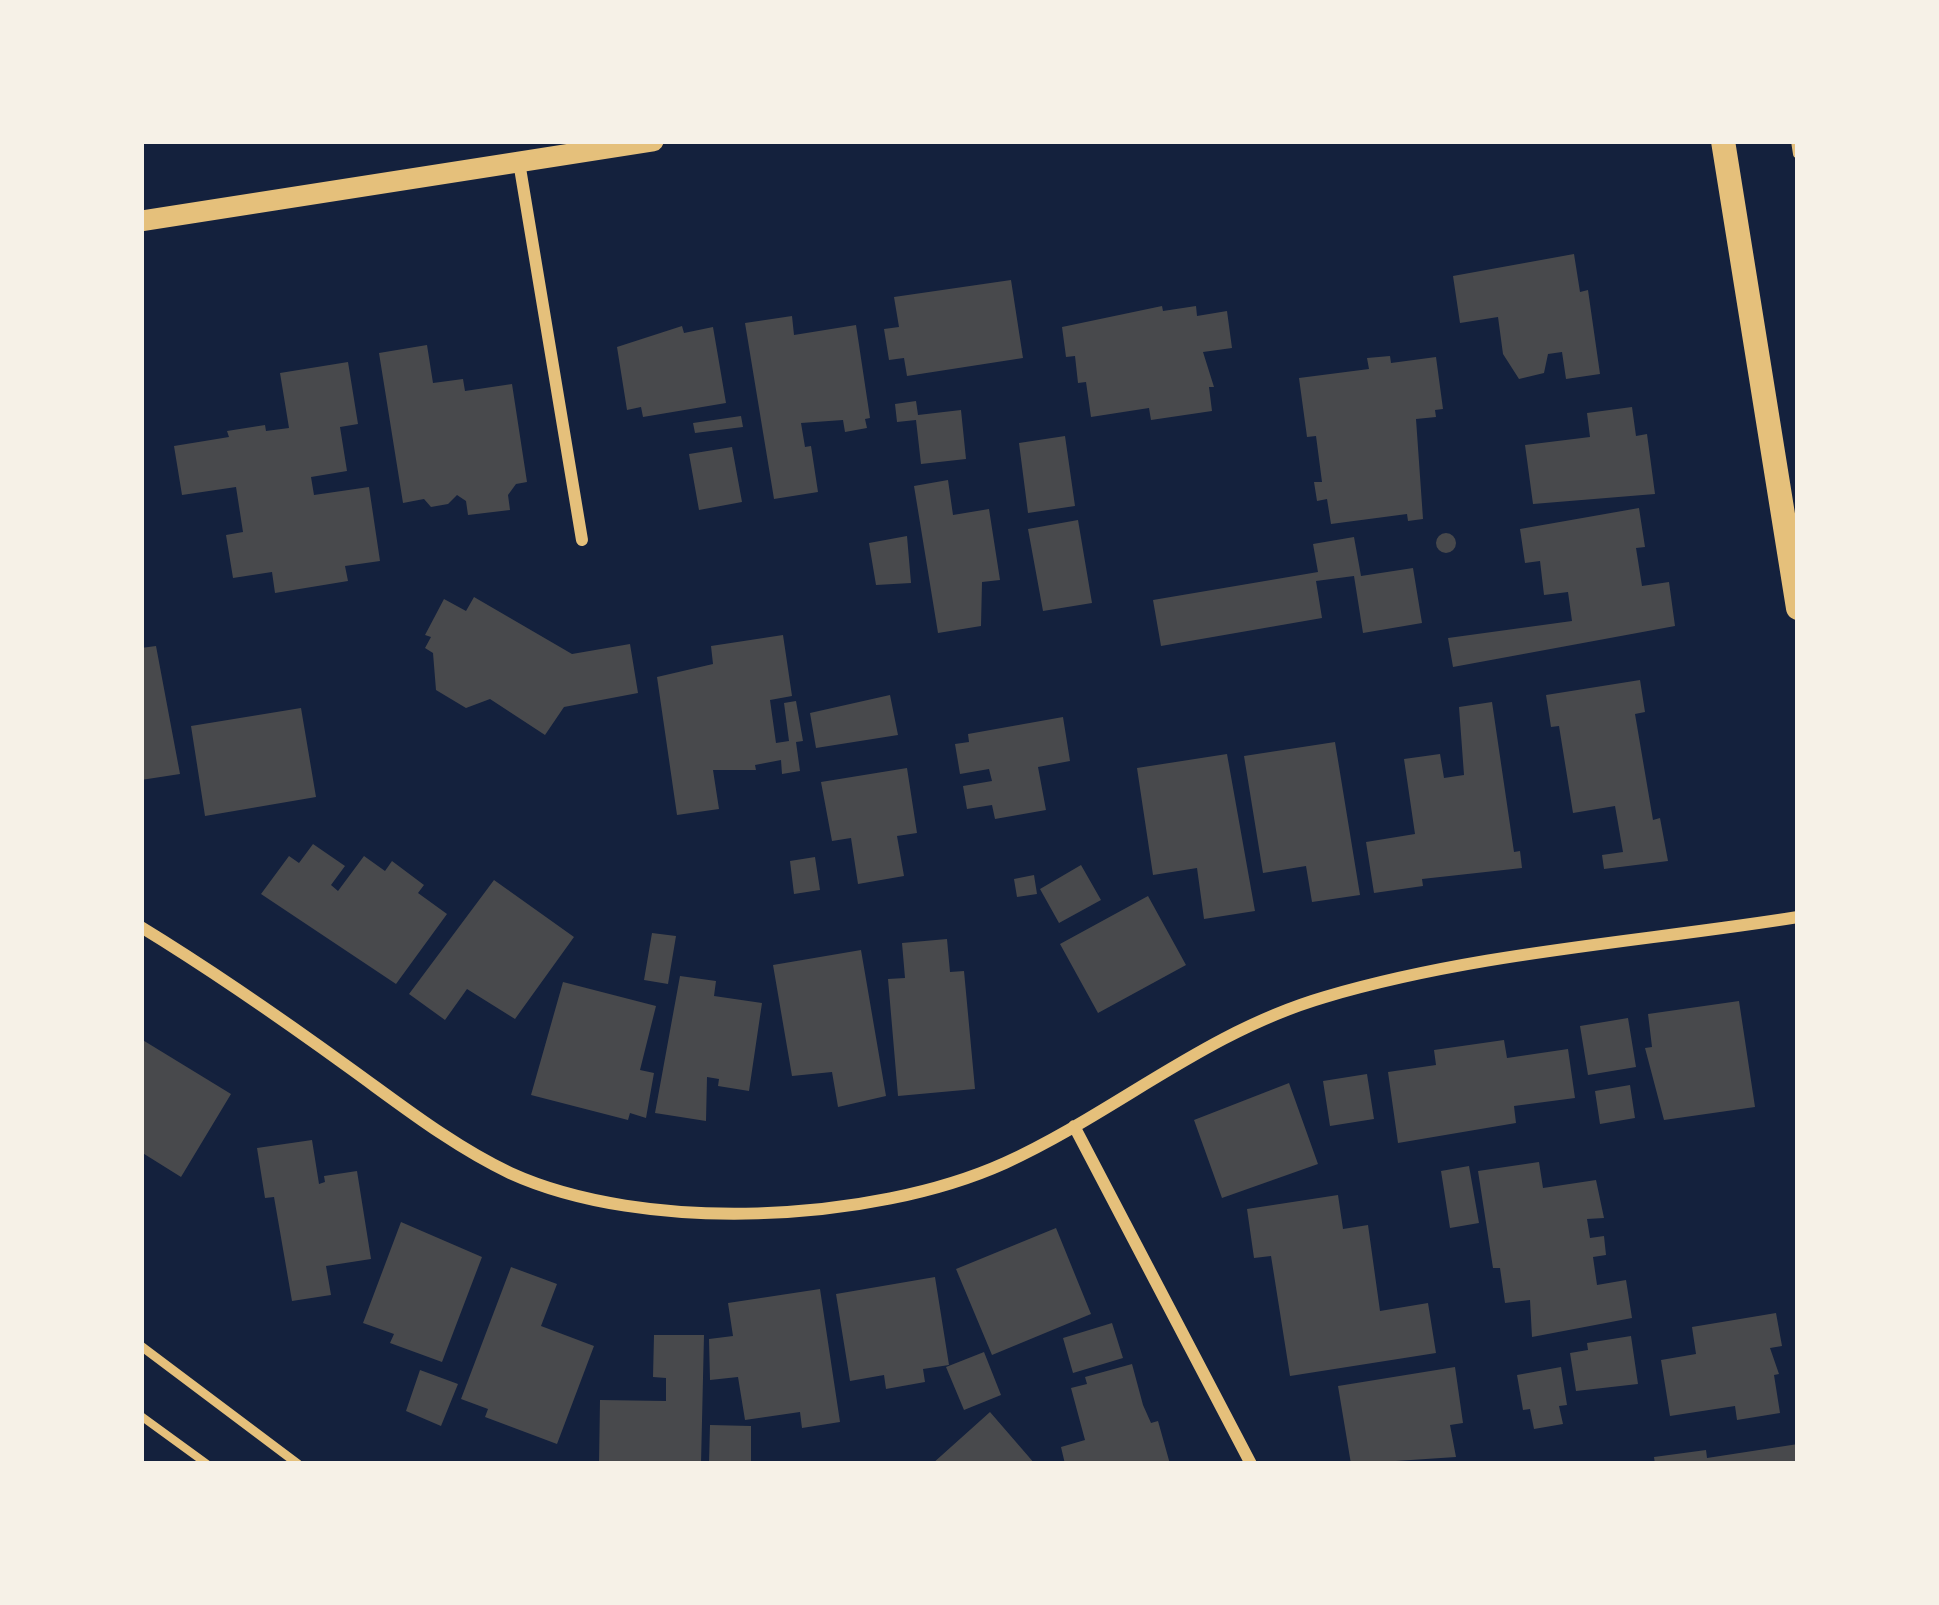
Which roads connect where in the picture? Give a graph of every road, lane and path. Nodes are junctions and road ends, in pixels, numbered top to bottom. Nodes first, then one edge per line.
1 (653, 141) edge
2 (1723, 141) edge
3 (1795, 141) edge
4 (1797, 154) edge
5 (519, 162) junction
6 (141, 221) edge
7 (582, 540) dead end
8 (1798, 608) edge
9 (1798, 917) edge
10 (141, 927) edge
11 (1075, 1126) junction
12 (141, 1346) edge
13 (141, 1416) edge
14 (207, 1464) edge
15 (298, 1464) edge
16 (1251, 1464) edge

1 - 5 street
2 - 8 main road
3 - 4 path
5 - 6 street
5 - 7 street
9 - 11 street
10 - 11 street
11 - 16 street
12 - 15 lane
13 - 14 path

